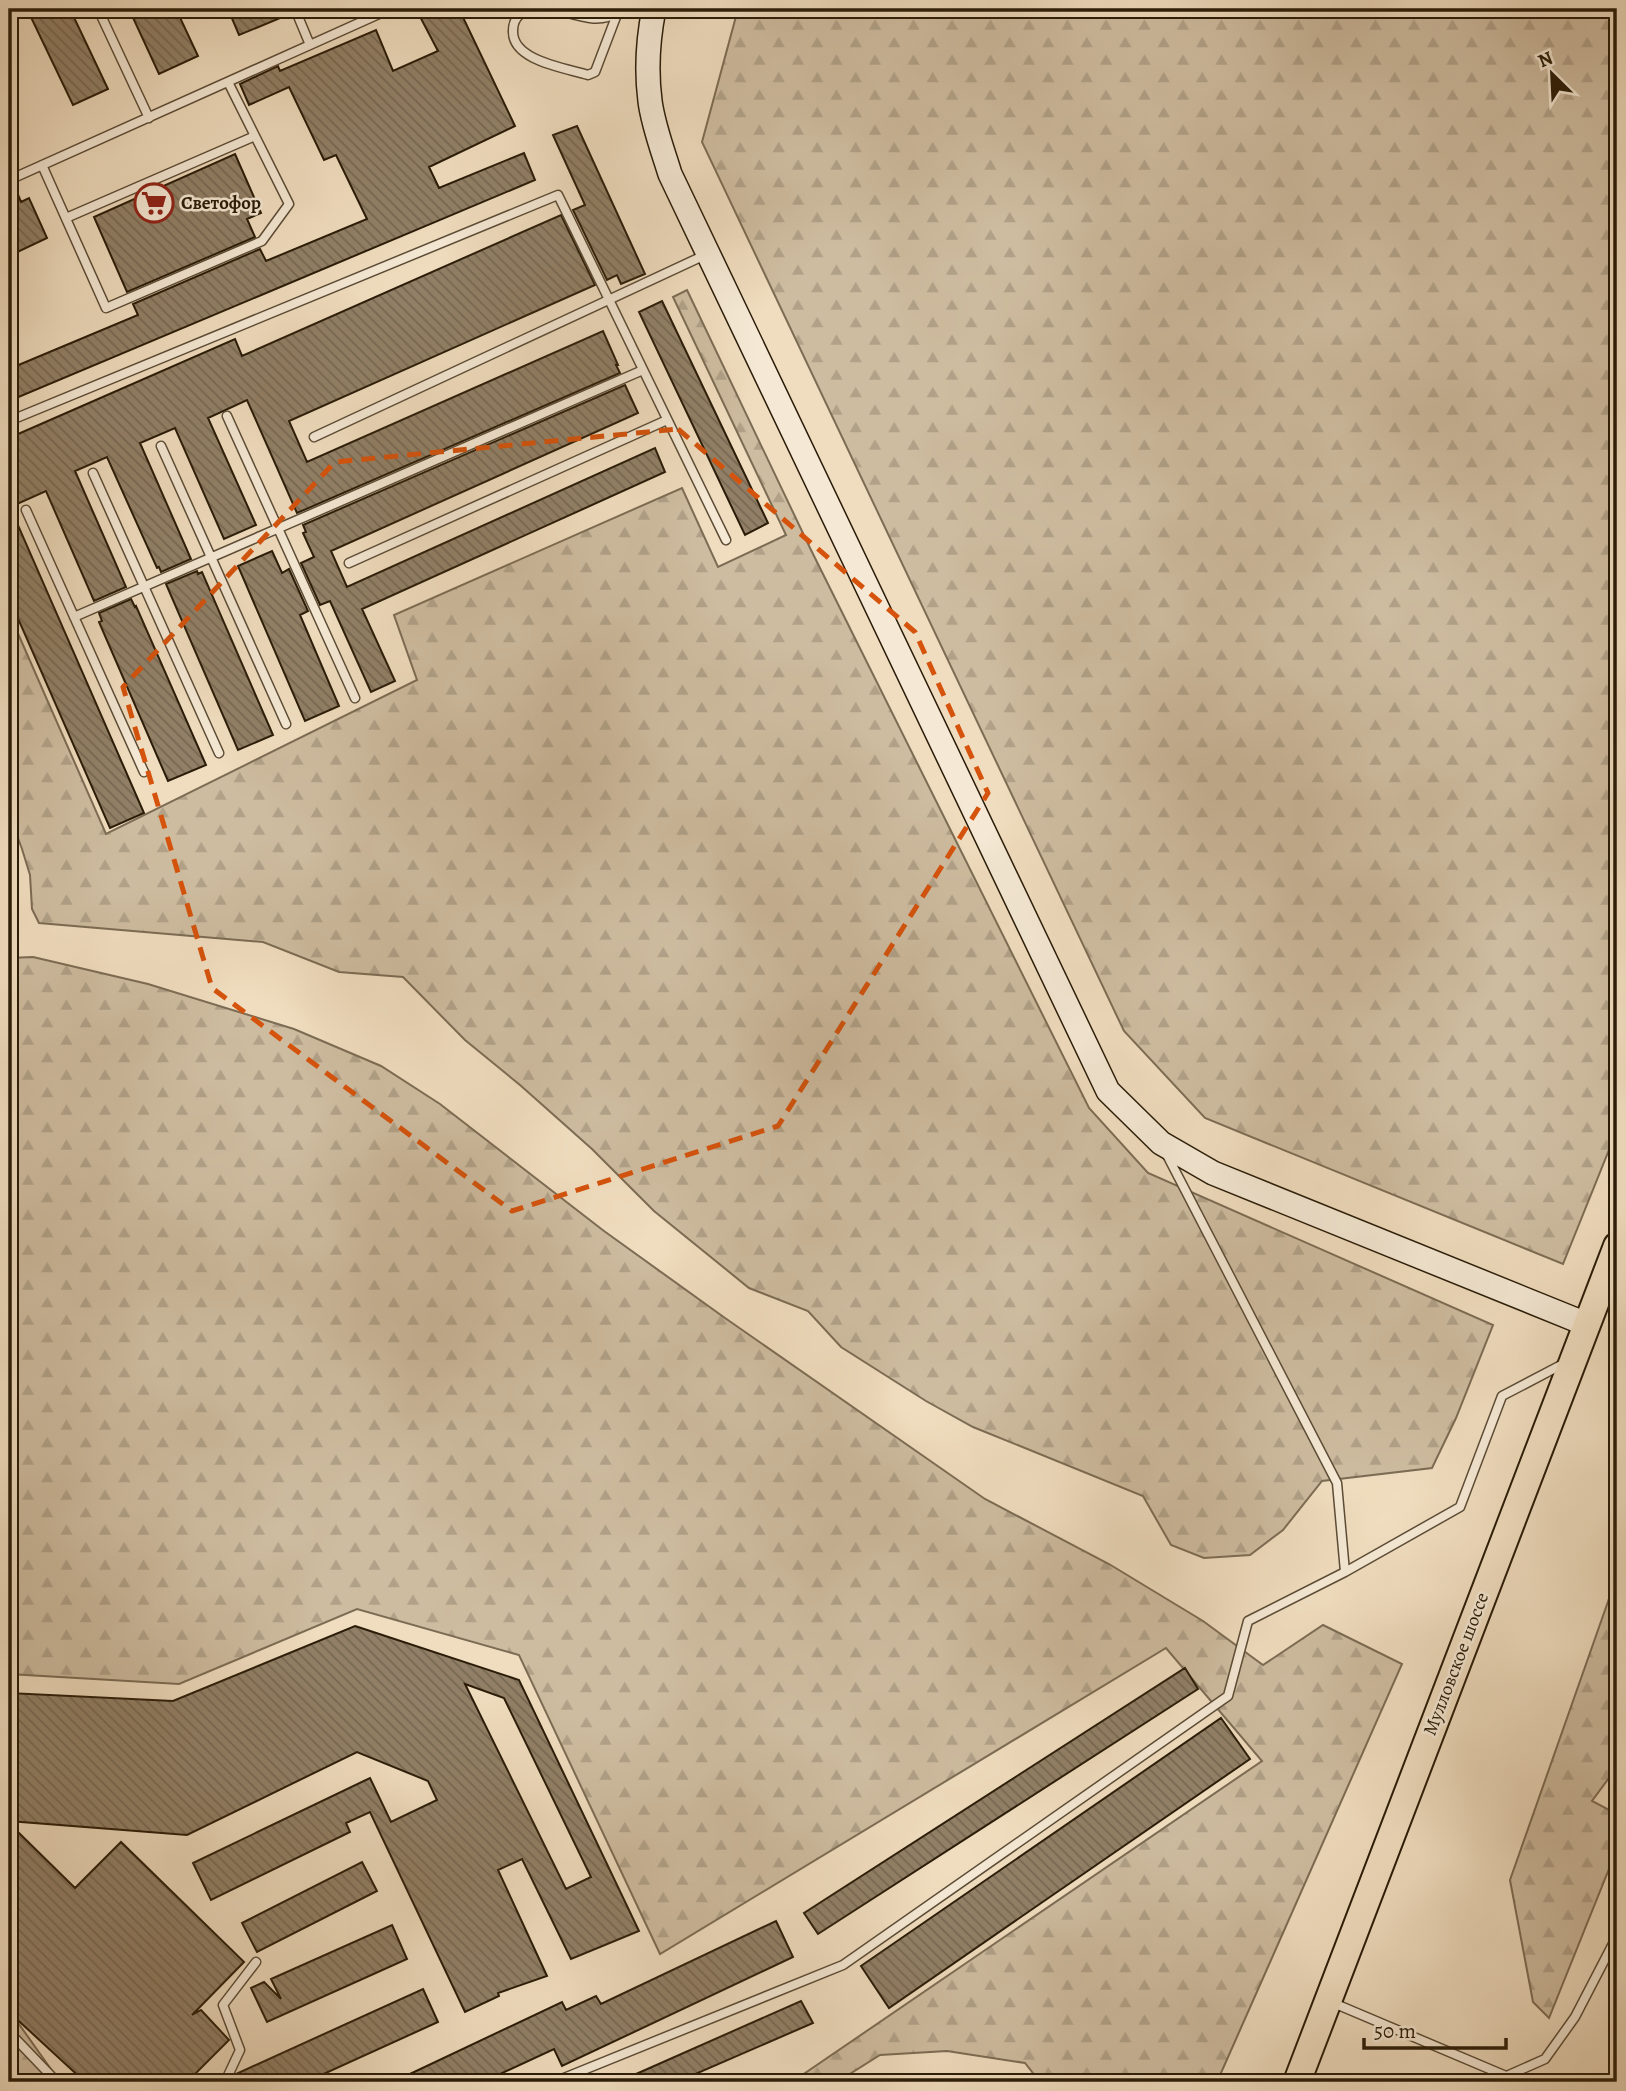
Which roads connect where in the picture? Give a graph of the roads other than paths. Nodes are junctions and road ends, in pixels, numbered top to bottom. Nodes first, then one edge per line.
1 (98, 9) edge
2 (295, 9) edge
3 (390, 9) edge
4 (527, 9) edge
5 (554, 9) edge
6 (654, 9) edge
7 (619, 10) edge
8 (310, 45) junction
9 (228, 82) junction
10 (149, 118) junction
11 (255, 136) junction
12 (43, 165) junction
13 (9, 180) edge
14 (66, 218) junction
15 (708, 254) junction
16 (609, 300) junction
17 (643, 370) junction
18 (227, 416) dead end
19 (667, 419) junction
20 (9, 421) edge
21 (314, 437) dead end
22 (161, 446) dead end
23 (93, 473) dead end
24 (26, 510) dead end
25 (278, 528) junction
26 (726, 540) dead end
27 (212, 557) junction
28 (349, 563) dead end
29 (145, 586) junction
30 (74, 617) junction
31 (355, 698) dead end
32 (286, 724) dead end
33 (219, 753) dead end
34 (144, 772) dead end
35 (1161, 1143) junction
36 (1617, 1246) edge
37 (1586, 1324) junction
38 (1573, 1359) junction
39 (1345, 1572) junction
40 (1617, 1936) edge
41 (256, 1962) dead end
42 (1328, 2000) junction
43 (9, 2032) edge
44 (1506, 2076) junction
45 (57, 2082) edge
46 (225, 2082) edge
47 (554, 2082) edge
48 (1297, 2082) edge
49 (1552, 2082) edge

1 - 10 lane
2 - 8 lane
3 - 8 lane
4 - 7 lane
5 - 7 lane
6 - 15 main road
8 - 9 lane
9 - 10 lane
9 - 11 lane
10 - 12 lane
11 - 14 lane
11 - 14 lane
12 - 13 lane
12 - 14 lane
15 - 16 lane
15 - 35 main road
16 - 17 lane
16 - 20 lane
16 - 21 lane
17 - 19 lane
17 - 25 lane
18 - 25 lane
19 - 26 lane
19 - 28 lane
22 - 27 lane
23 - 29 lane
24 - 30 lane
25 - 27 lane
25 - 31 lane
27 - 29 lane
27 - 32 lane
29 - 30 lane
29 - 33 lane
30 - 34 lane
35 - 37 main road
35 - 39 lane
36 - 37 highway, Мулловское шоссе
37 - 38 highway, Мулловское шоссе
38 - 39 lane
38 - 42 highway, Мулловское шоссе
39 - 47 lane
40 - 44 lane
41 - 46 lane
42 - 44 lane
42 - 48 highway, Мулловское шоссе
43 - 45 lane
44 - 49 lane

